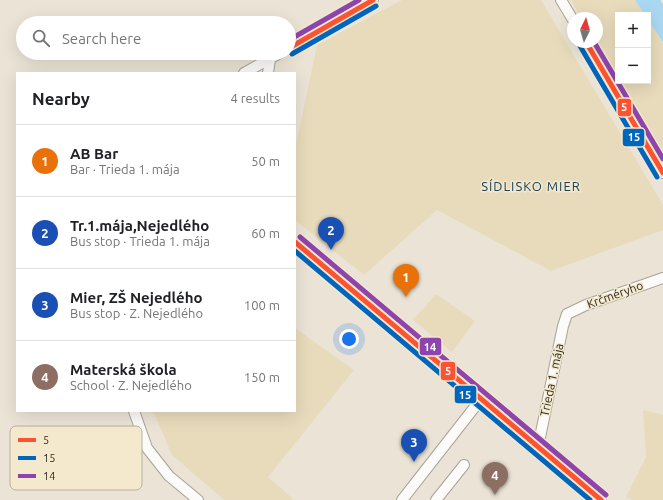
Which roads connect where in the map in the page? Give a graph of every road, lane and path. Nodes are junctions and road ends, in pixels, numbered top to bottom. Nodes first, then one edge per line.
1 (373, 0) edge
2 (561, 0) edge
3 (568, 12) edge
4 (296, 44) edge
5 (590, 48) edge
6 (267, 60) edge
7 (270, 60) edge
8 (246, 72) edge
9 (268, 72) edge
10 (663, 173) edge
11 (296, 243) edge
12 (663, 278) edge
13 (567, 314) joint
14 (482, 399) junction
15 (134, 412) edge
16 (140, 426) edge
17 (142, 432) edge
18 (538, 447) junction
19 (464, 465) dead end
20 (198, 500) edge
21 (402, 500) edge
22 (436, 500) edge
23 (601, 500) edge

1 - 4 street
2 - 3 street
5 - 10 street
6 - 8 street
7 - 9 street
11 - 14 street
12 - 13 street, Krčméryho
13 - 18 street, Trieda 1. mája
14 - 18 street
14 - 21 street
15 - 16 street
17 - 20 street
18 - 23 street
19 - 22 street

